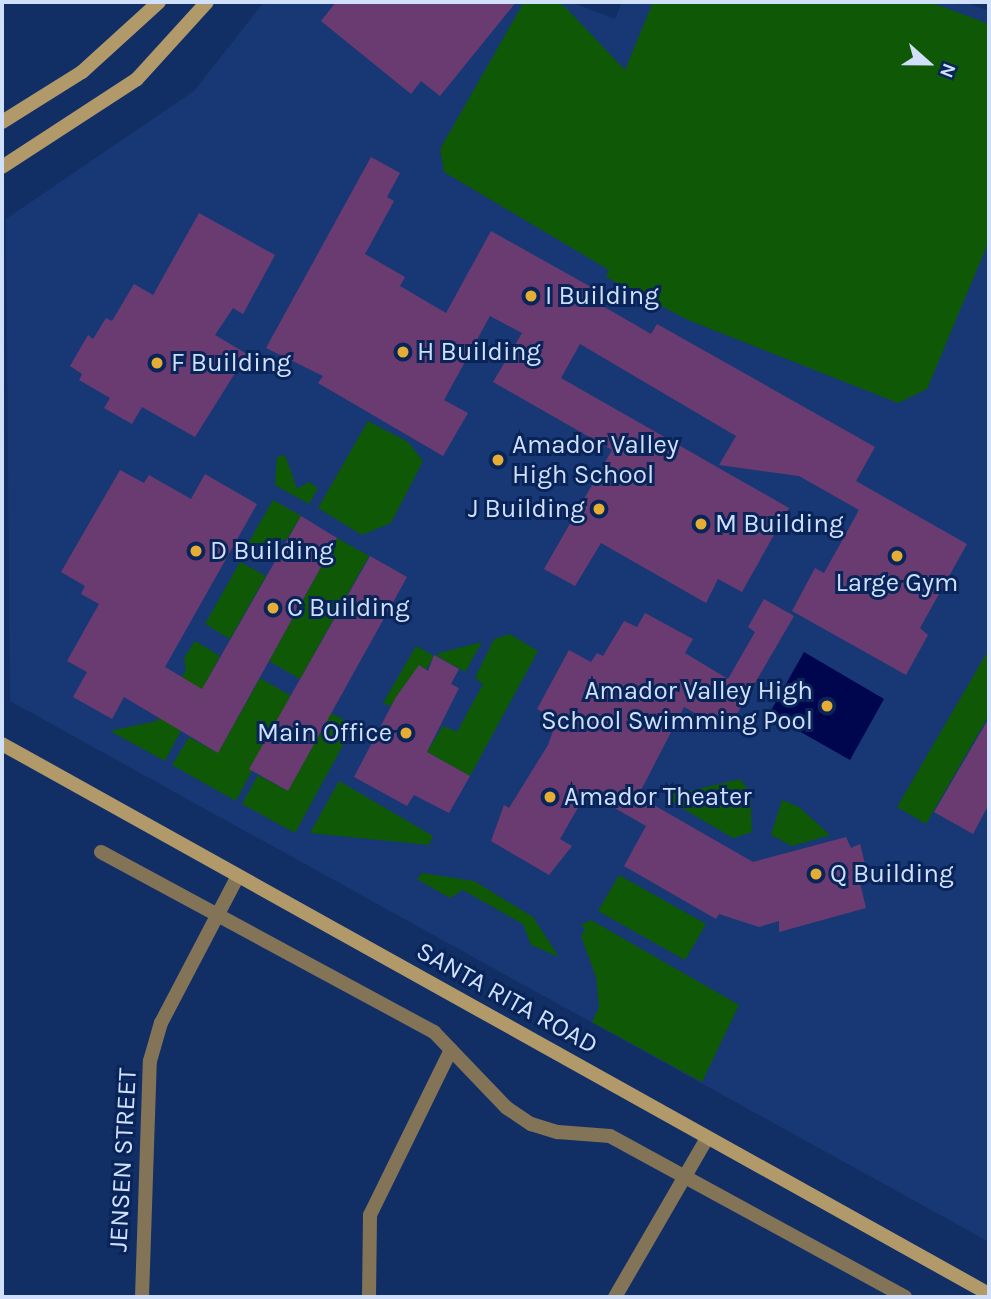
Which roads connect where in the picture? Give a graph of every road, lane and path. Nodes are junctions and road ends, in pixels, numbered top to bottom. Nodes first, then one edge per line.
1 (159, 2) edge
2 (206, 2) edge
3 (2, 122) edge
4 (2, 167) edge
5 (2, 744) edge
6 (101, 852) dead end
7 (237, 876) junction
8 (218, 913) junction
9 (451, 1050) junction
10 (707, 1138) junction
11 (685, 1177) junction
12 (989, 1294) edge
13 (142, 1297) edge
14 (369, 1297) edge
15 (615, 1297) edge
16 (905, 1297) edge

1 - 3 main road
2 - 4 main road
5 - 7 main road, SANTA RITA ROAD
6 - 8 street
7 - 8 street, JENSEN STREET
7 - 10 main road, SANTA RITA ROAD
8 - 9 street
8 - 13 street, JENSEN STREET
9 - 11 street
9 - 14 street
10 - 11 street
10 - 12 main road, SANTA RITA ROAD
11 - 15 street
11 - 16 street

